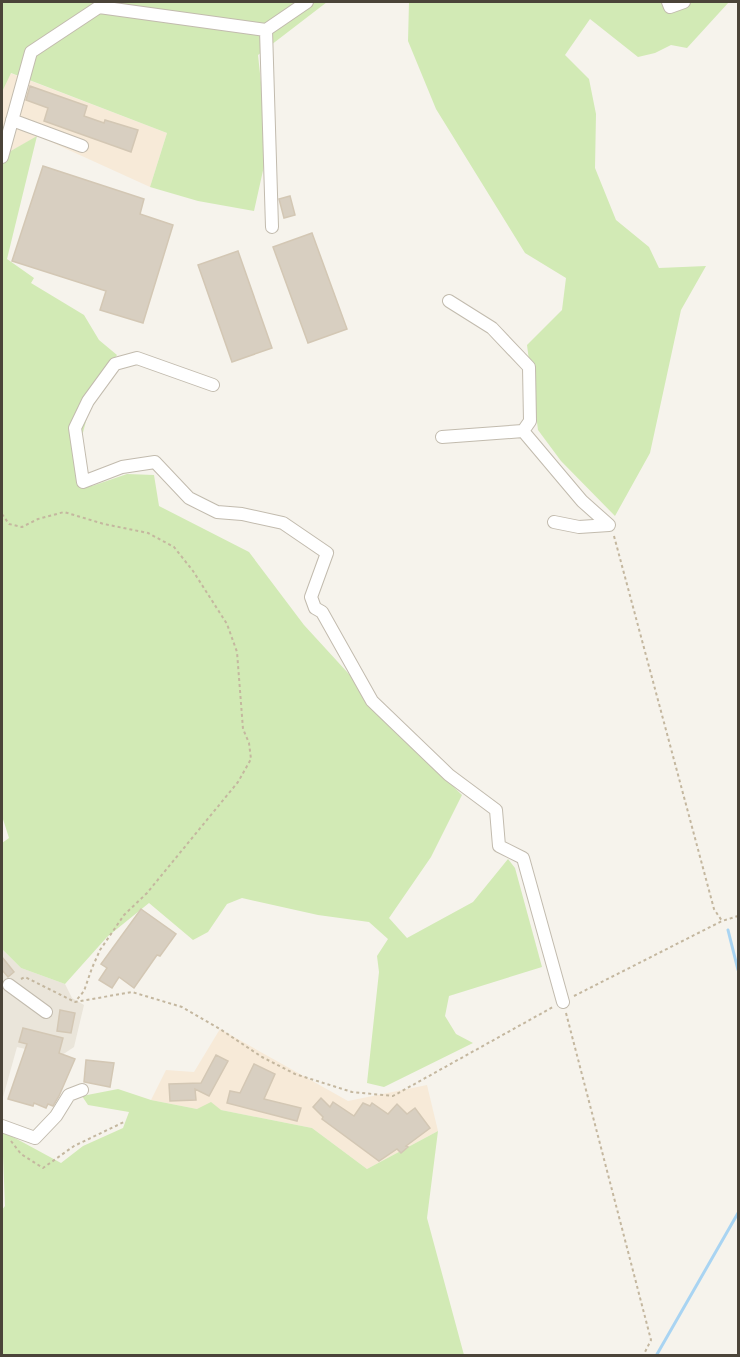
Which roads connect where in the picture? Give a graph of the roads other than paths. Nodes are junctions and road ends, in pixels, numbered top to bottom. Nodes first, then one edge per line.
1 (307, 2) edge
2 (668, 2) edge
3 (684, 2) edge
4 (266, 30) junction
5 (12, 120) junction
6 (82, 146) dead end
7 (2, 157) edge
8 (272, 227) dead end
9 (449, 301) dead end
10 (213, 384) dead end
11 (523, 431) junction
12 (442, 437) dead end
13 (554, 522) dead end
14 (9, 985) road end
15 (563, 1002) road end
16 (46, 1012) dead end
17 (82, 1090) dead end
18 (2, 1126) edge

1 - 4 street
2 - 3 street
4 - 5 street
4 - 8 street
5 - 6 street
5 - 7 street
9 - 11 street
10 - 15 street
11 - 12 street
11 - 13 street
14 - 16 street
17 - 18 street

